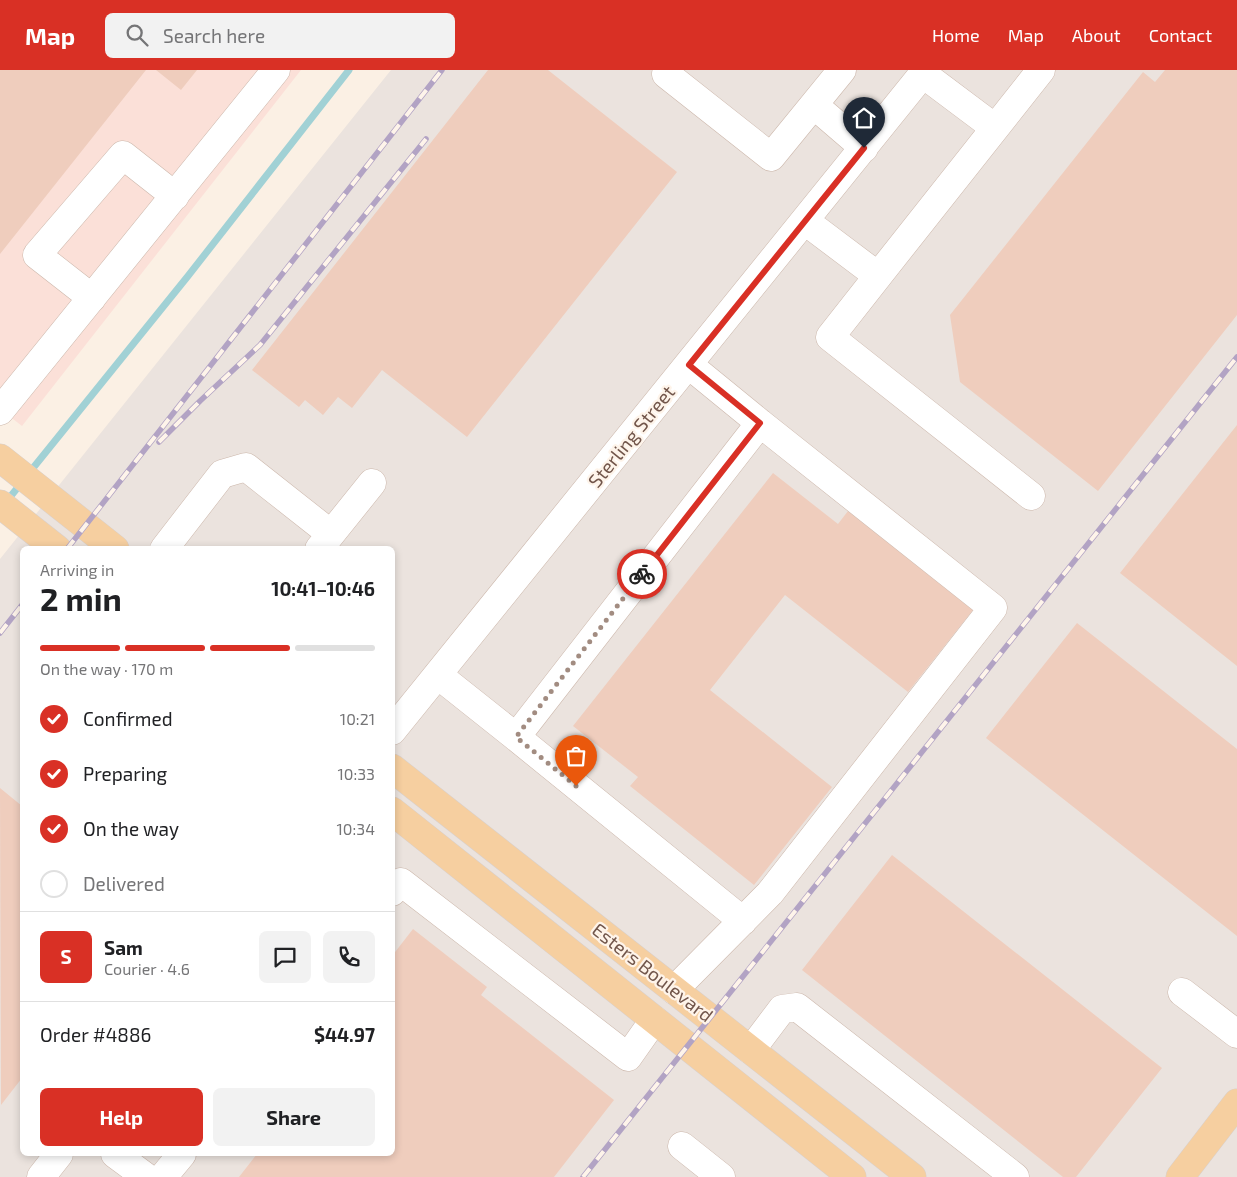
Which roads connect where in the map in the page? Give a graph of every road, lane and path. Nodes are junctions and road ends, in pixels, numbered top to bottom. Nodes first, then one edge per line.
1 (276, 70) edge
2 (669, 70) edge
3 (842, 70) edge
4 (1041, 70) edge
5 (924, 72) edge
6 (814, 105) junction
7 (995, 128) junction
8 (864, 148) junction
9 (175, 196) junction
10 (805, 221) junction
11 (878, 276) junction
12 (92, 298) junction
13 (689, 365) junction
14 (0, 411) edge
15 (760, 423) junction
16 (4, 462) edge
17 (372, 483) dead end
18 (1031, 496) dead end
19 (0, 504) edge
20 (325, 541) edge
21 (53, 546) edge
22 (110, 546) edge
23 (166, 546) edge
24 (438, 675) junction
25 (395, 727) edge
26 (516, 737) junction
27 (395, 770) edge
28 (395, 813) edge
29 (395, 889) edge
30 (743, 921) junction
31 (674, 990) junction
32 (1182, 992) dead end
33 (654, 1020) junction
34 (1237, 1034) edge
35 (751, 1050) junction
36 (1237, 1103) edge
37 (682, 1146) dead end
38 (57, 1156) edge
39 (118, 1156) edge
40 (180, 1156) edge
41 (41, 1177) edge
42 (146, 1177) edge
43 (163, 1177) edge
44 (721, 1177) edge
45 (852, 1177) edge
46 (912, 1177) edge
47 (1014, 1177) edge
48 (1180, 1177) edge

1 - 9 street
2 - 6 street
3 - 6 street
4 - 7 street
5 - 7 street
5 - 8 street, Sterling Street
6 - 8 street
7 - 11 street
8 - 10 street, Sterling Street
9 - 12 street
9 - 12 street
10 - 11 street
10 - 13 street, Sterling Street
11 - 18 street
12 - 14 street
13 - 15 street
13 - 24 street, Sterling Street
15 - 26 street
15 - 30 street
16 - 22 main road
17 - 20 street
19 - 21 main road
20 - 23 street
24 - 25 street, Sterling Street
24 - 26 street
26 - 30 street
27 - 31 main road, Esters Boulevard
28 - 33 main road, Esters Boulevard
29 - 33 street
30 - 31 street
31 - 35 main road, Esters Boulevard
32 - 34 street
33 - 45 main road, Esters Boulevard
35 - 46 main road, Esters Boulevard
35 - 47 street
36 - 48 main road
37 - 44 street
38 - 41 street
39 - 42 street
40 - 43 street

